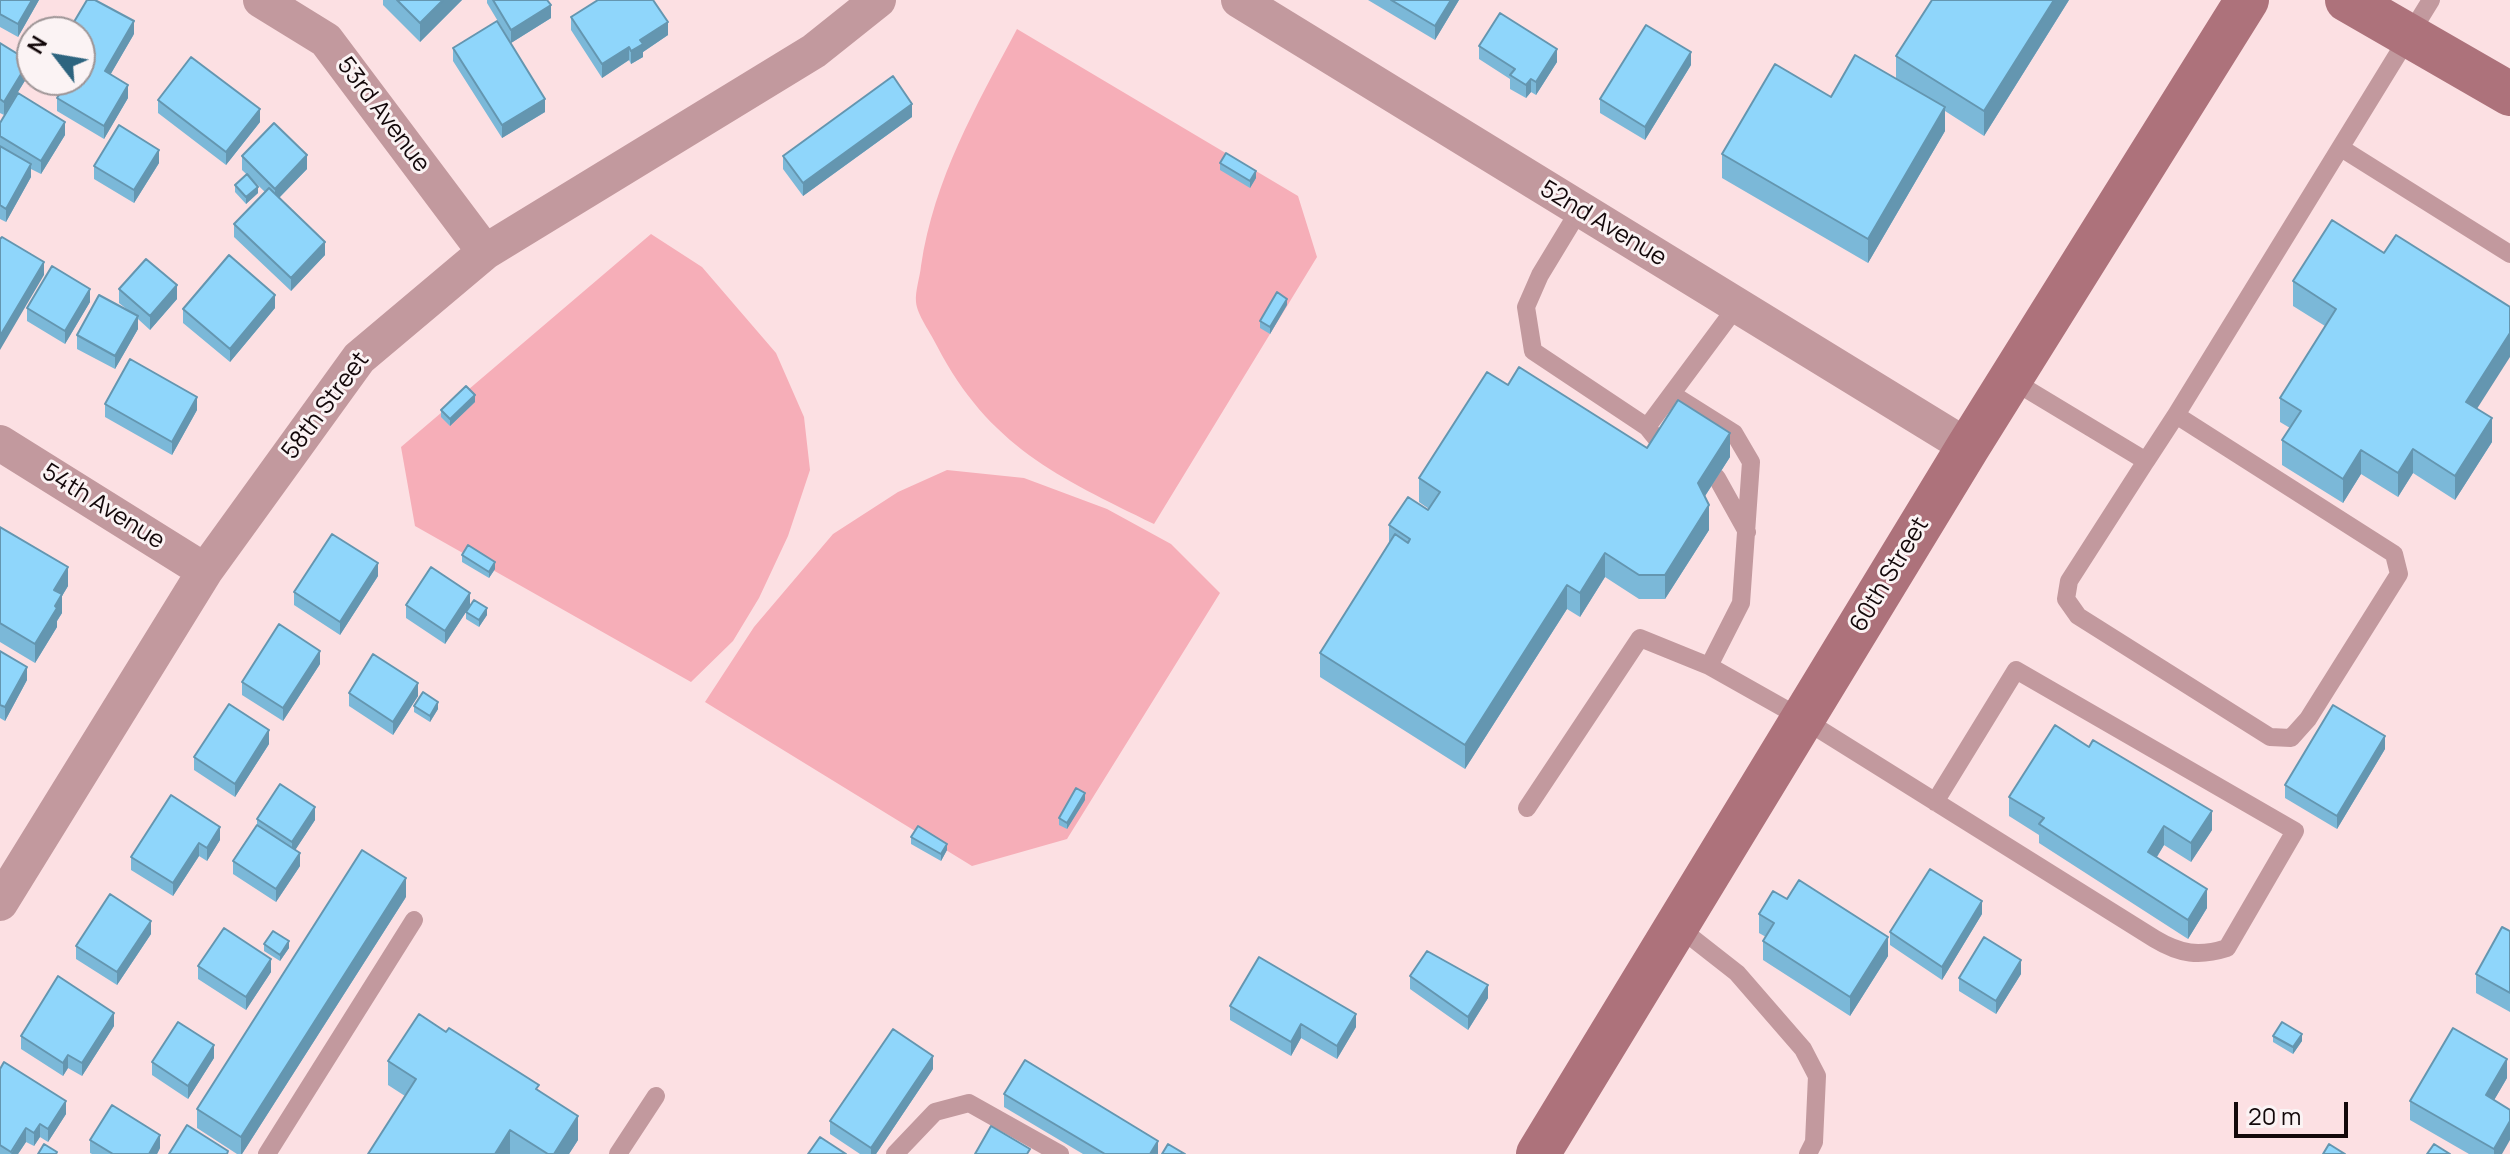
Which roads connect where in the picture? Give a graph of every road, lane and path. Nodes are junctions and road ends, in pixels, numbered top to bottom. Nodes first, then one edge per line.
1 (261, 0) edge
2 (878, 0) edge
3 (1239, 0) edge
4 (2247, 0) edge
5 (2347, 0) edge
6 (2420, 18) edge
7 (2510, 94) edge
8 (2341, 148) junction
9 (1580, 209) junction
10 (485, 252) junction
11 (2510, 254) edge
12 (1737, 306) junction
13 (2010, 379) junction
14 (1672, 394) junction
15 (2176, 415) junction
16 (1647, 427) junction
17 (0, 443) edge
18 (1663, 447) edge
19 (1968, 447) junction
20 (2146, 461) junction
21 (1717, 478) edge
22 (1748, 534) junction
23 (205, 571) junction
24 (1709, 666) junction
25 (1803, 719) junction
26 (1935, 802) junction
27 (1527, 808) dead end
28 (0, 903) edge
29 (414, 920) dead end
30 (1677, 926) junction
31 (656, 1096) dead end
32 (267, 1154) edge
33 (618, 1154) edge
34 (895, 1154) edge
35 (1060, 1154) edge
36 (1538, 1154) edge
37 (1808, 1154) edge

1 - 10 street, 53rd Avenue
2 - 10 street, 58th Street
3 - 9 street, 52nd Avenue
4 - 13 street, 60th Street
5 - 6 street
6 - 7 street
6 - 8 lane
8 - 11 lane
8 - 15 lane
9 - 12 street, 52nd Avenue
9 - 16 lane
10 - 23 street, 58th Street
12 - 14 lane
12 - 19 street, 52nd Avenue
13 - 19 street, 60th Street
13 - 20 lane
14 - 16 lane
14 - 22 lane
15 - 20 lane
15 - 20 lane
16 - 18 lane
17 - 23 street, 54th Avenue
19 - 25 street, 60th Street
21 - 22 lane
22 - 24 lane
23 - 28 street, 58th Street
24 - 25 lane
24 - 27 lane
25 - 26 lane
25 - 30 street, 60th Street
26 - 26 lane
29 - 32 lane
30 - 36 street, 60th Street
30 - 37 lane
31 - 33 lane
34 - 35 lane

